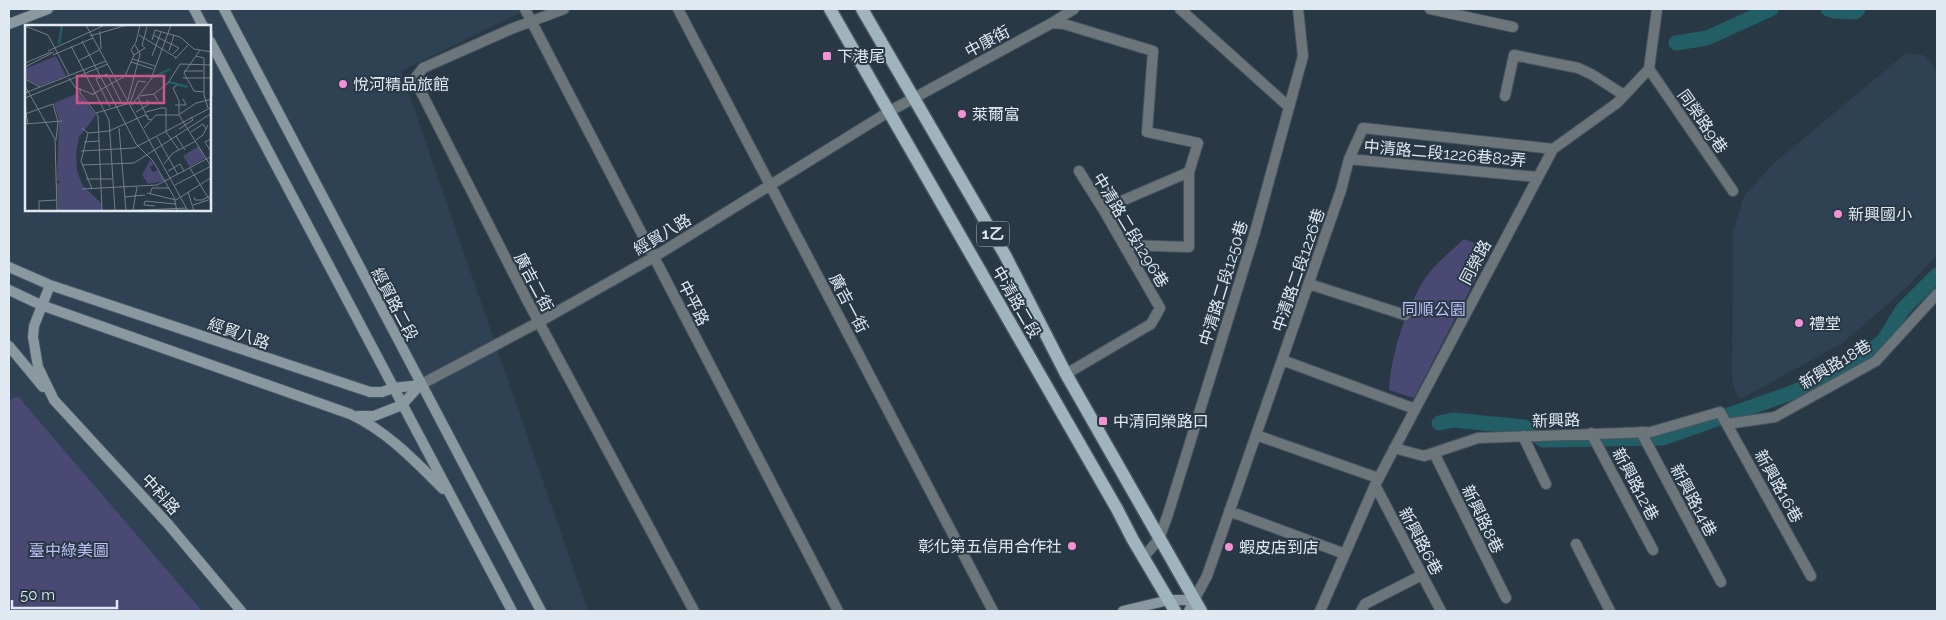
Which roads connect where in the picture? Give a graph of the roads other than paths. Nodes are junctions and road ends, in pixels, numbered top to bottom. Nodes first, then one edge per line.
1 (48, 9) edge
2 (194, 9) edge
3 (224, 9) edge
4 (525, 9) edge
5 (564, 9) edge
6 (678, 9) edge
7 (830, 9) edge
8 (862, 9) edge
9 (1074, 9) edge
10 (1180, 9) edge
11 (1298, 9) edge
12 (1430, 9) edge
13 (1657, 9) edge
14 (531, 22) junction
15 (1052, 23) junction
16 (9, 24) edge
17 (202, 25) edge
18 (1513, 27) dead end
19 (211, 43) edge
20 (1649, 69) junction
21 (1624, 95) junction
22 (1505, 96) dead end
23 (914, 98) junction
24 (1289, 108) junction
25 (890, 111) junction
26 (1553, 150) junction
27 (1350, 160) junction
28 (1079, 171) dead end
29 (1189, 172) junction
30 (1538, 177) junction
31 (770, 185) junction
32 (1733, 191) dead end
33 (1103, 209) junction
34 (1124, 246) junction
35 (654, 257) junction
36 (9, 267) edge
37 (1308, 284) junction
38 (50, 285) junction
39 (9, 290) edge
40 (1937, 294) edge
41 (41, 305) junction
42 (1405, 315) dead end
43 (539, 322) junction
44 (9, 346) edge
45 (1282, 360) junction
46 (1066, 374) junction
47 (420, 385) junction
48 (393, 388) junction
49 (54, 400) junction
50 (402, 405) junction
51 (1415, 409) junction
52 (1720, 412) joint
53 (350, 414) junction
54 (1726, 424) junction
55 (1641, 432) junction
56 (1591, 433) junction
57 (1256, 435) junction
58 (1523, 436) junction
59 (1394, 448) junction
60 (1434, 453) junction
61 (1377, 481) junction
62 (1546, 484) dead end
63 (452, 498) junction
64 (1229, 511) junction
65 (1159, 539) junction
66 (1576, 544) dead end
67 (1653, 550) dead end
68 (1345, 554) junction
69 (1143, 558) junction
70 (1422, 575) junction
71 (1811, 576) dead end
72 (1720, 582) dead end
73 (1506, 598) dead end
74 (1172, 606) edge
75 (1195, 608) edge
76 (241, 611) edge
77 (512, 611) edge
78 (541, 611) edge
79 (694, 611) edge
80 (838, 611) edge
81 (993, 611) edge
82 (1123, 611) edge
83 (1320, 611) edge
84 (1361, 611) edge
85 (1441, 611) edge
86 (1610, 611) edge

1 - 16 street
2 - 17 street
3 - 47 street, 經貿路二段
4 - 14 street, 中平路
5 - 14 street
6 - 31 street, 廣吉一街
7 - 25 main road, 中清路二段 / 1乙
8 - 23 main road, 中清路二段 / 1乙
9 - 15 street, 中康街
10 - 24 street
11 - 24 street, 中清路二段1250巷
12 - 18 street
13 - 20 street
14 - 35 street, 中平路
14 - 43 street, 廣吉二街
15 - 23 street, 中康街
15 - 29 street
19 - 48 street
20 - 21 street, 同榮路
20 - 32 street, 同榮路9巷
21 - 22 street
21 - 26 street, 同榮路
23 - 25 street, 經貿八路
23 - 46 main road, 中清路二段 / 1乙
24 - 65 street, 中清路二段1250巷
25 - 31 street, 經貿八路
25 - 69 main road, 中清路二段 / 1乙
26 - 27 street, 中清路二段1226巷
26 - 30 street, 同榮路
27 - 30 street, 中清路二段1226巷82弄
27 - 37 street, 中清路二段1226巷
28 - 33 street, 中清路二段1296巷
29 - 33 street
29 - 34 street
30 - 51 street, 同榮路
31 - 35 street, 經貿八路
31 - 81 street, 廣吉一街
33 - 34 street, 中清路二段1296巷
34 - 46 street, 中清路二段1296巷
35 - 43 street, 經貿八路
35 - 80 street, 中平路
36 - 38 street
37 - 42 street
37 - 45 street, 中清路二段1226巷
38 - 41 street, 中科路
38 - 48 street, 經貿八路
39 - 41 street
40 - 54 street, 新興路18巷
41 - 49 street, 中科路
41 - 53 street, 經貿八路
43 - 47 street, 經貿八路
43 - 79 street, 廣吉二街
44 - 49 street, 中科路
45 - 51 street
45 - 57 street, 中清路二段1226巷
46 - 65 main road, 中清路二段 / 1乙
47 - 48 street, 經貿八路
47 - 50 street, 經貿八路
47 - 78 street, 經貿路二段
48 - 50 street
49 - 76 street, 中科路
50 - 53 street, 經貿八路
50 - 63 street
51 - 59 street, 同榮路
52 - 54 street, 新興路16巷
52 - 55 street, 新興路
53 - 63 street, 經貿八路
54 - 71 street, 新興路16巷
55 - 56 street, 新興路
55 - 72 street, 新興路14巷
56 - 58 street, 新興路
56 - 67 street, 新興路12巷
57 - 61 street
57 - 64 street, 中清路二段1226巷
58 - 60 street, 新興路
58 - 62 street
59 - 60 street, 新興路
59 - 61 street, 同榮路
60 - 73 street, 新興路8巷
61 - 68 street, 同榮路
61 - 70 street, 新興路6巷
63 - 77 street
64 - 68 street
64 - 75 street, 中清路二段1226巷
65 - 69 street, 中清路二段1250巷
65 - 75 main road, 中清路二段 / 1乙
66 - 86 street
68 - 83 street, 同榮路
69 - 74 main road, 中清路二段 / 1乙
70 - 84 street
70 - 85 street, 新興路6巷
74 - 75 street
74 - 82 street

